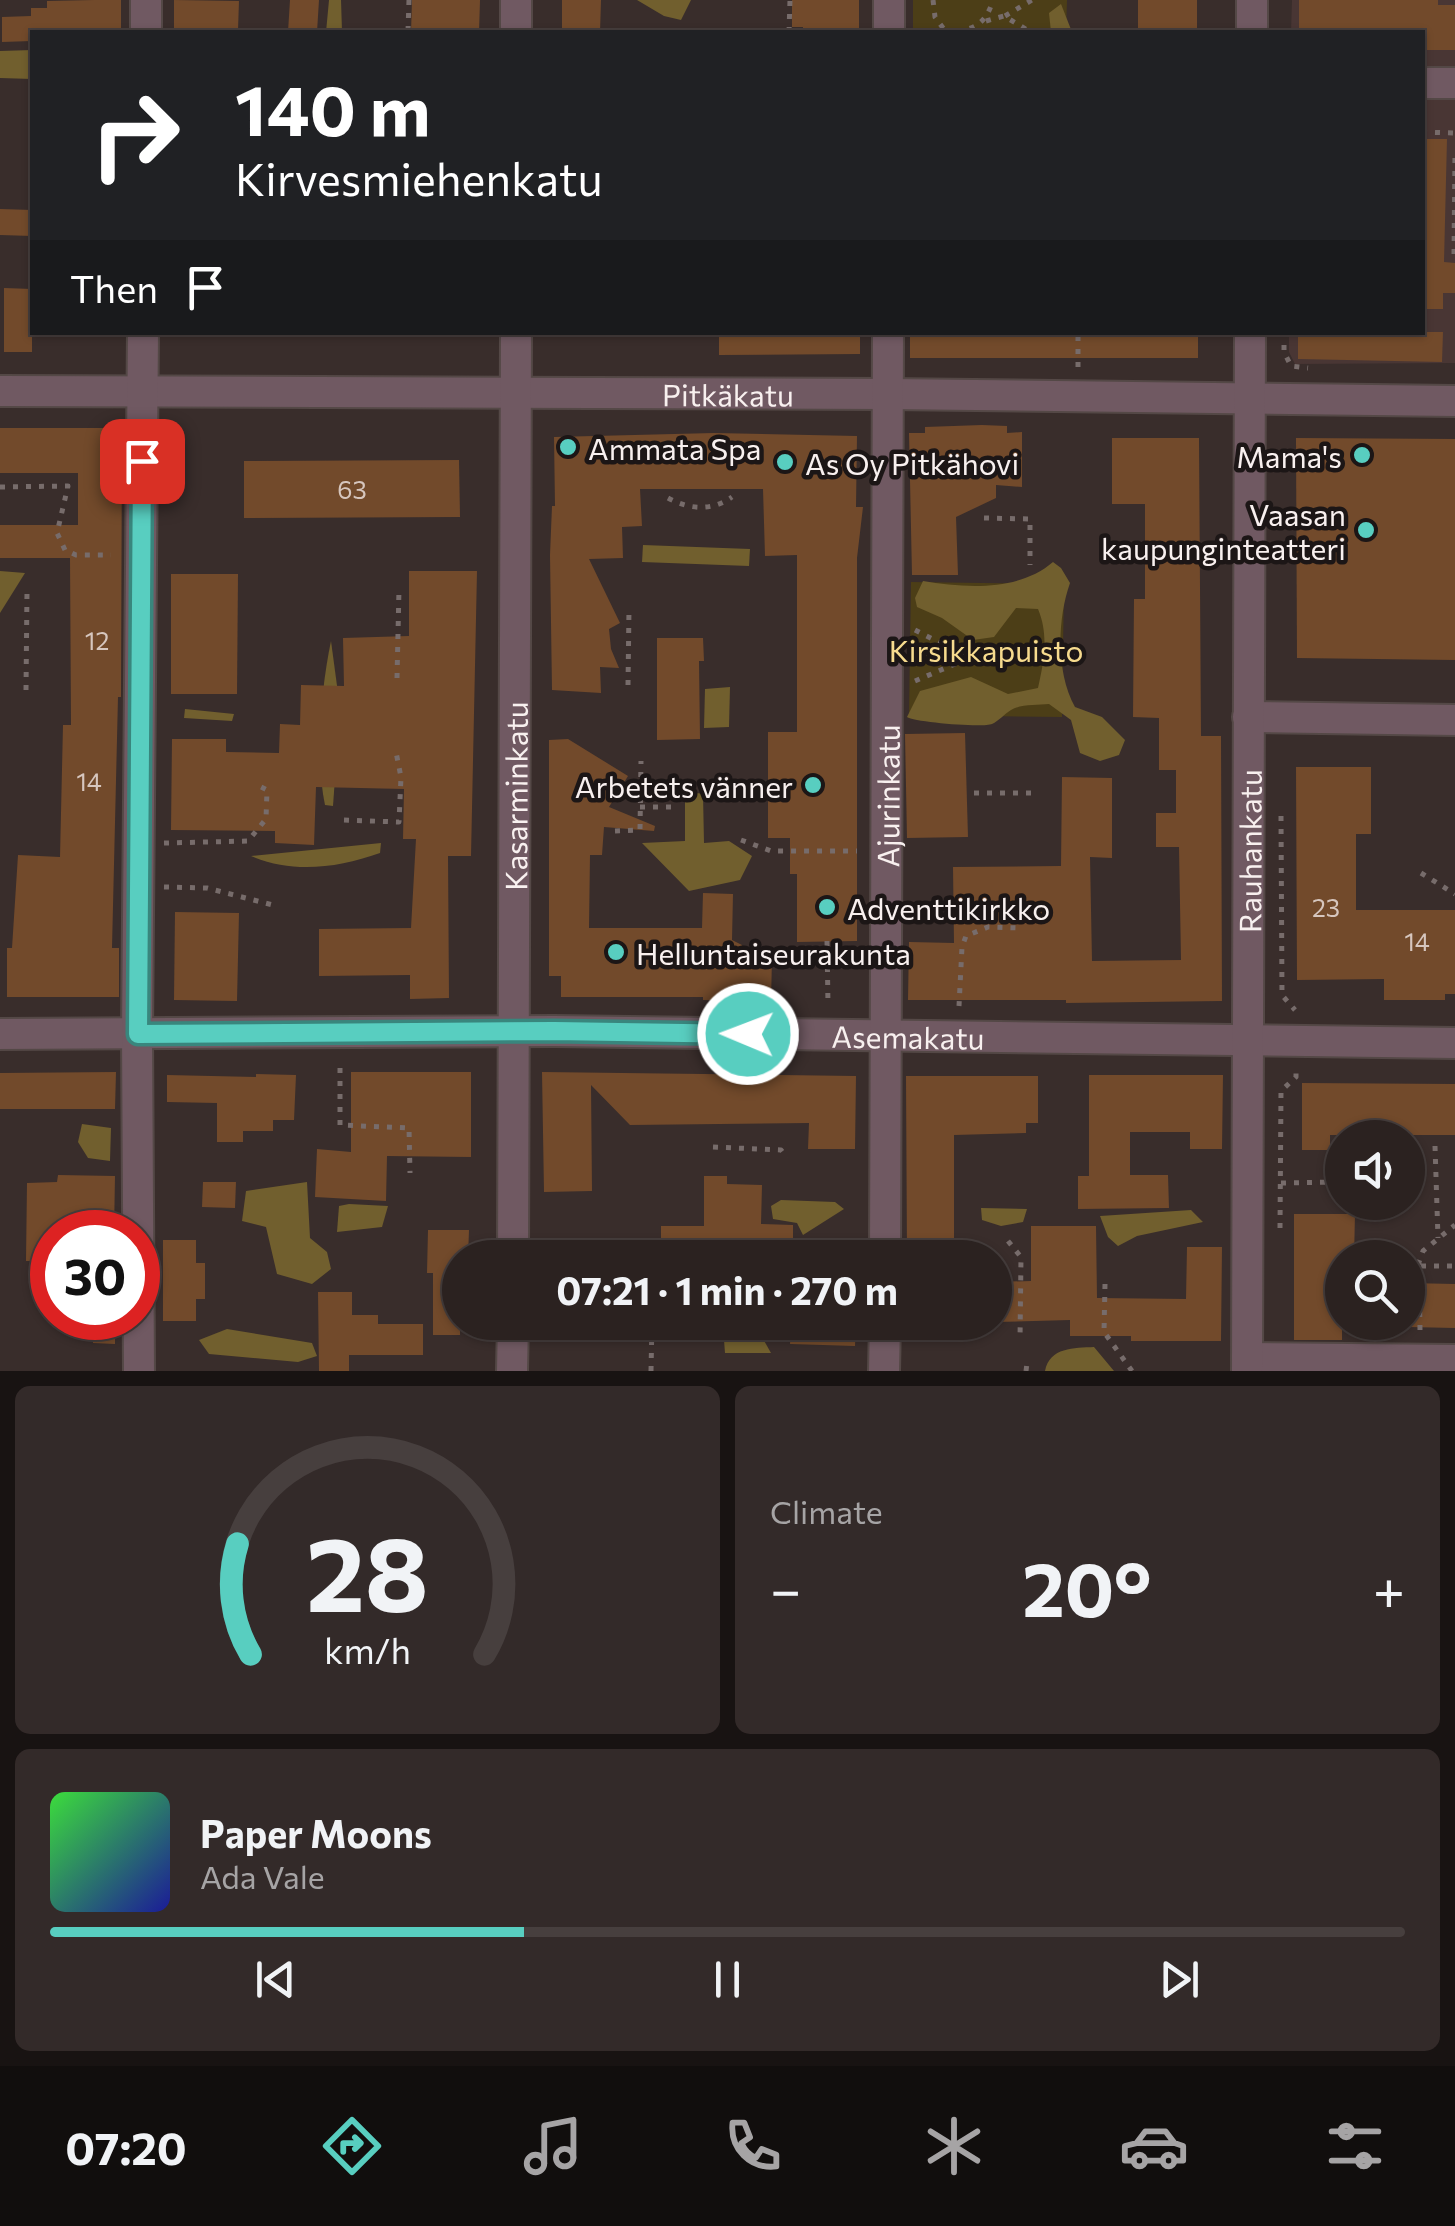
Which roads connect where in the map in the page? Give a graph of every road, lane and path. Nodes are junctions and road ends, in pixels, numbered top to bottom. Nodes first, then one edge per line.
1 (146, 0) edge
2 (409, 0) edge
3 (516, 0) edge
4 (790, 0) edge
5 (889, 0) edge
6 (933, 0) edge
7 (993, 0) edge
8 (1032, 0) edge
9 (1252, 0) edge
10 (1004, 16) junction
11 (986, 21) junction
12 (146, 30) edge
13 (408, 30) edge
14 (516, 30) edge
15 (790, 30) edge
16 (889, 30) edge
17 (944, 30) edge
18 (960, 30) edge
19 (1027, 30) edge
20 (1252, 30) edge
21 (1425, 83) edge
22 (1455, 83) edge
23 (1425, 132) edge
24 (1455, 133) edge
25 (1455, 154) edge
26 (1454, 254) edge
27 (143, 335) edge
28 (516, 335) edge
29 (888, 335) edge
30 (1078, 335) edge
31 (1250, 335) edge
32 (1284, 335) edge
33 (1078, 366) dead end
34 (0, 392) edge
35 (143, 392) junction
36 (516, 394) junction
37 (888, 394) junction
38 (1250, 399) junction
39 (1307, 400) junction
40 (1455, 401) edge
41 (0, 487) edge
42 (732, 497) dead end
43 (668, 498) dead end
44 (984, 518) dead end
45 (127, 556) dead end
46 (1030, 565) dead end
47 (399, 589) dead end
48 (27, 591) dead end
49 (629, 609) dead end
50 (903, 624) dead end
51 (971, 657) junction
52 (1026, 657) dead end
53 (397, 678) dead end
54 (628, 685) dead end
55 (903, 686) dead end
56 (26, 690) dead end
57 (1248, 717) junction
58 (1455, 720) edge
59 (396, 752) dead end
60 (640, 761) dead end
61 (256, 785) dead end
62 (974, 793) dead end
63 (1035, 793) dead end
64 (679, 807) dead end
65 (640, 808) junction
66 (1281, 816) dead end
67 (344, 820) dead end
68 (615, 831) dead end
69 (741, 840) dead end
70 (161, 843) dead end
71 (865, 850) dead end
72 (1421, 872) dead end
73 (161, 887) dead end
74 (1455, 894) edge
75 (274, 905) dead end
76 (1020, 928) dead end
77 (827, 941) dead end
78 (785, 958) dead end
79 (828, 958) junction
80 (865, 958) dead end
81 (828, 1005) dead end
82 (959, 1006) dead end
83 (516, 1032) junction
84 (0, 1034) edge
85 (138, 1034) junction
86 (886, 1036) junction
87 (1247, 1040) junction
88 (1296, 1041) junction
89 (1455, 1044) edge
90 (340, 1068) dead end
91 (1434, 1146) dead end
92 (713, 1147) dead end
93 (787, 1158) dead end
94 (410, 1173) dead end
95 (1280, 1182) junction
96 (1325, 1182) edge
97 (1455, 1225) edge
98 (1438, 1239) junction
99 (513, 1240) edge
100 (885, 1240) edge
101 (1280, 1241) dead end
102 (1012, 1246) edge
103 (1425, 1248) edge
104 (1425, 1266) edge
105 (1455, 1266) edge
106 (1105, 1284) dead end
107 (512, 1340) edge
108 (652, 1340) edge
109 (884, 1340) edge
110 (1020, 1340) dead end
111 (1420, 1340) edge
112 (1420, 1360) junction
113 (1455, 1360) edge
114 (1247, 1364) edge
115 (139, 1371) edge
116 (512, 1371) edge
117 (651, 1371) edge
118 (884, 1371) edge
119 (1132, 1371) edge

1 - 12 street
2 - 13 path
3 - 14 street
4 - 15 path
5 - 16 street
6 - 17 path
7 - 11 path
8 - 10 path
9 - 20 street
10 - 11 path
10 - 19 path
11 - 18 path
21 - 22 street
23 - 24 path
25 - 26 path
27 - 35 street
28 - 36 street, Kasarminkatu
29 - 37 street, Ajurinkatu
30 - 33 path
31 - 38 street, Rauhankatu
32 - 39 path
34 - 35 street, Pitkäkatu
35 - 36 street, Pitkäkatu
35 - 85 street
36 - 37 street, Pitkäkatu
36 - 83 street, Kasarminkatu
37 - 38 street, Pitkäkatu
37 - 86 street, Ajurinkatu
38 - 39 street, Pitkäkatu
38 - 57 street, Rauhankatu
39 - 40 street, Pitkäkatu
41 - 45 path
42 - 43 path
44 - 46 path
47 - 53 path
48 - 56 path
49 - 54 path
50 - 51 path
51 - 52 path
51 - 55 path
57 - 58 street
57 - 87 street, Rauhankatu
59 - 67 path
60 - 65 path
61 - 70 path
62 - 63 path
64 - 65 path
65 - 68 path
66 - 88 path
69 - 71 path
72 - 74 path
73 - 75 path
76 - 82 path
77 - 79 path
78 - 79 path
79 - 80 path
79 - 81 path
83 - 85 street, Asemakatu
83 - 86 street, Asemakatu
83 - 99 street, Kasarminkatu
84 - 85 street, Asemakatu
85 - 115 street
86 - 87 street, Asemakatu
86 - 100 street, Ajurinkatu
87 - 88 street, Asemakatu
87 - 114 street, Rauhankatu
88 - 89 street, Asemakatu
88 - 95 path
90 - 94 path
91 - 98 path
92 - 93 path
95 - 96 path
95 - 101 path
97 - 98 path
98 - 103 path
102 - 110 path
104 - 105 path
106 - 119 path
107 - 116 street
108 - 117 path
109 - 118 street
111 - 112 path
112 - 113 street
112 - 114 street

